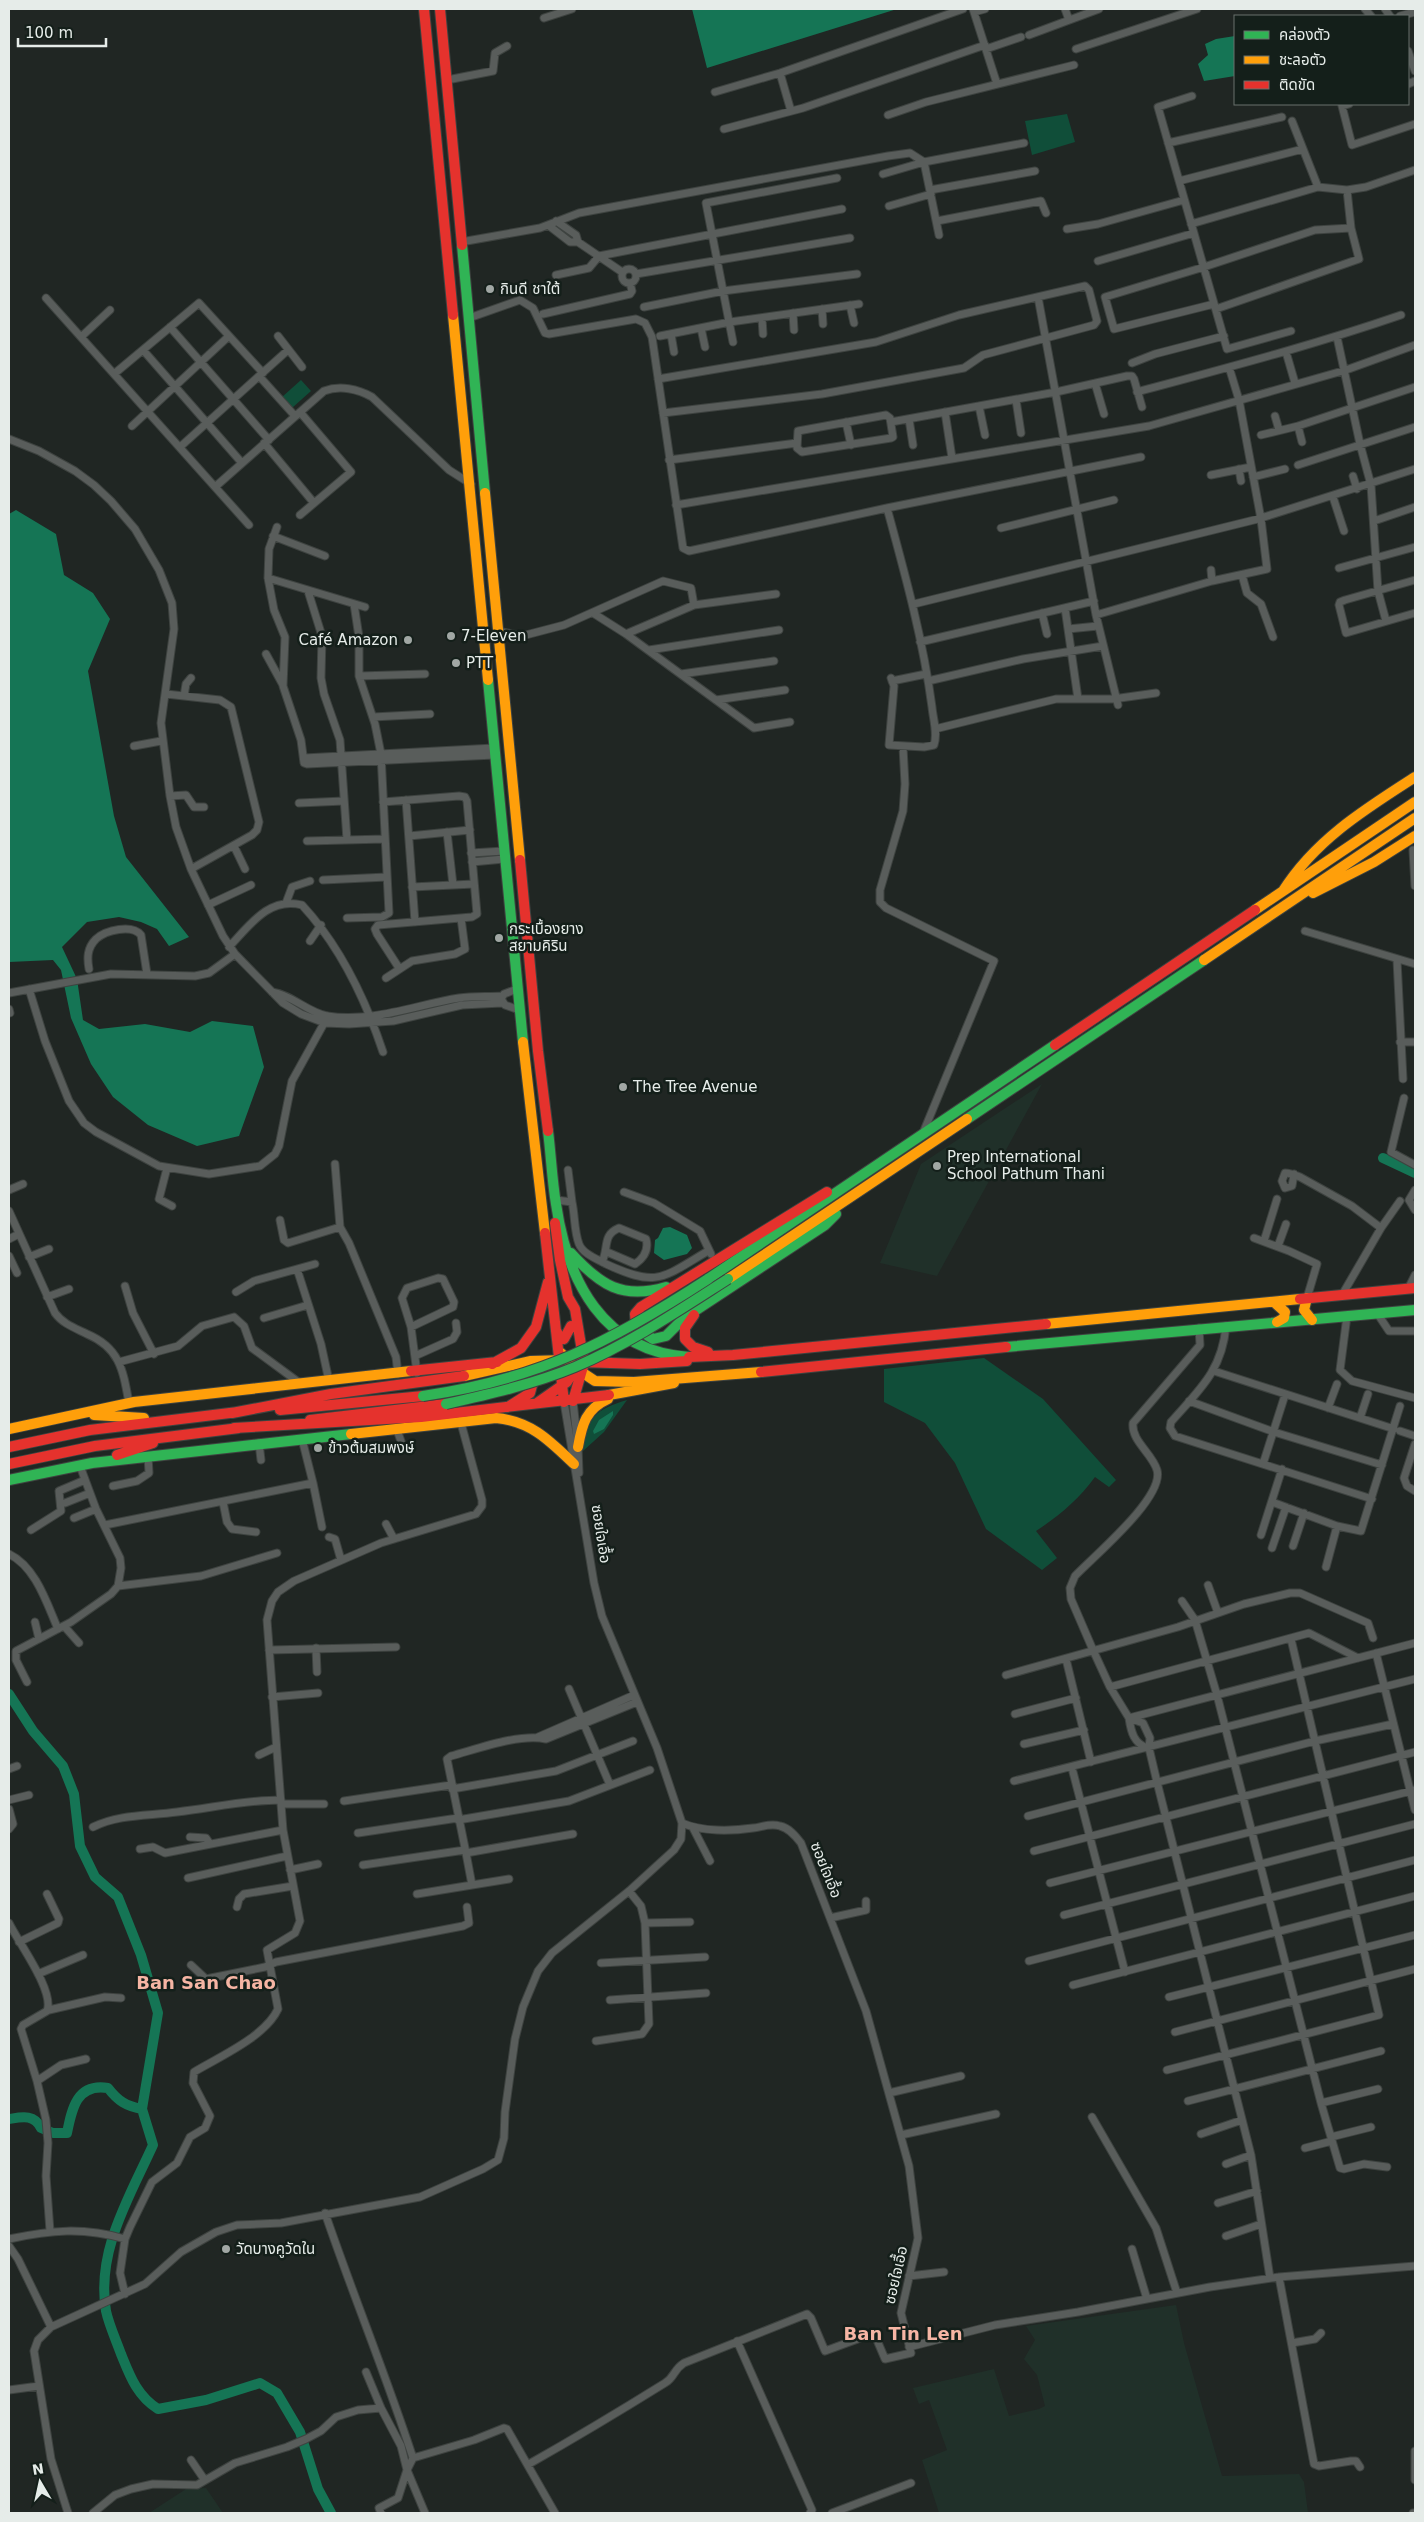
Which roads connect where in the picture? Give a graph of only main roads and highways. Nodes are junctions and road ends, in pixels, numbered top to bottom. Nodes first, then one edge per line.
1 (424, 9) edge
2 (440, 9) edge
3 (493, 574) junction
4 (478, 576) junction
5 (1415, 777) edge
6 (1415, 802) edge
7 (1415, 818) edge
8 (1415, 836) edge
9 (1320, 886) junction
10 (1282, 892) junction
11 (866, 1172) junction
12 (854, 1196) junction
13 (556, 1203) junction
14 (567, 1249) junction
15 (550, 1278) junction
16 (676, 1283) junction
17 (1412, 1288) edge
18 (568, 1297) junction
19 (1307, 1298) junction
20 (1274, 1302) junction
21 (698, 1310) junction
22 (1415, 1310) edge
23 (1312, 1320) junction
24 (1277, 1322) junction
25 (572, 1326) junction
26 (557, 1332) junction
27 (732, 1354) junction
28 (497, 1362) junction
29 (572, 1362) junction
30 (676, 1362) junction
31 (516, 1364) junction
32 (686, 1377) junction
33 (702, 1377) junction
34 (454, 1378) junction
35 (620, 1394) junction
36 (567, 1396) junction
37 (533, 1405) junction
38 (498, 1411) junction
39 (232, 1413) junction
40 (80, 1415) junction
41 (168, 1419) junction
42 (482, 1420) junction
43 (388, 1421) junction
44 (447, 1424) junction
45 (234, 1428) junction
46 (9, 1429) edge
47 (178, 1435) junction
48 (9, 1447) edge
49 (578, 1447) road end
50 (92, 1463) junction
51 (9, 1464) edge
52 (574, 1464) road end
53 (12, 1479) edge

1 - 4 main road
2 - 3 main road
3 - 4 main road
3 - 13 main road
4 - 15 main road
5 - 10 main road
6 - 10 main road
7 - 9 main road
8 - 9 main road
9 - 12 main road
10 - 11 main road
11 - 16 main road
11 - 39 main road, bridge
12 - 21 main road
12 - 45 main road, bridge
13 - 14 main road
13 - 18 main road
14 - 16 main road
14 - 27 main road
15 - 26 main road
15 - 28 main road
16 - 21 main road
17 - 19 main road
18 - 25 main road
18 - 29 main road
19 - 20 main road
19 - 23 main road
20 - 24 main road
20 - 27 main road
21 - 27 main road
22 - 23 main road
23 - 24 main road
24 - 33 main road
25 - 26 main road
25 - 29 main road
26 - 29 main road
27 - 30 main road
28 - 34 main road
28 - 40 main road
29 - 30 main road
29 - 31 main road
29 - 32 main road
29 - 36 main road
29 - 36 main road
29 - 36 main road
30 - 32 main road
31 - 34 main road
31 - 36 main road
31 - 38 main road
32 - 33 main road
33 - 35 main road
34 - 39 main road
35 - 36 main road
35 - 49 main road
36 - 37 main road
36 - 37 main road
37 - 38 main road
38 - 42 main road
38 - 43 main road
39 - 41 main road
40 - 41 main road
40 - 46 main road
41 - 48 main road
42 - 44 main road
42 - 52 main road
43 - 44 main road
43 - 45 main road
44 - 50 main road
45 - 47 main road
47 - 50 main road
47 - 51 main road
50 - 53 main road

